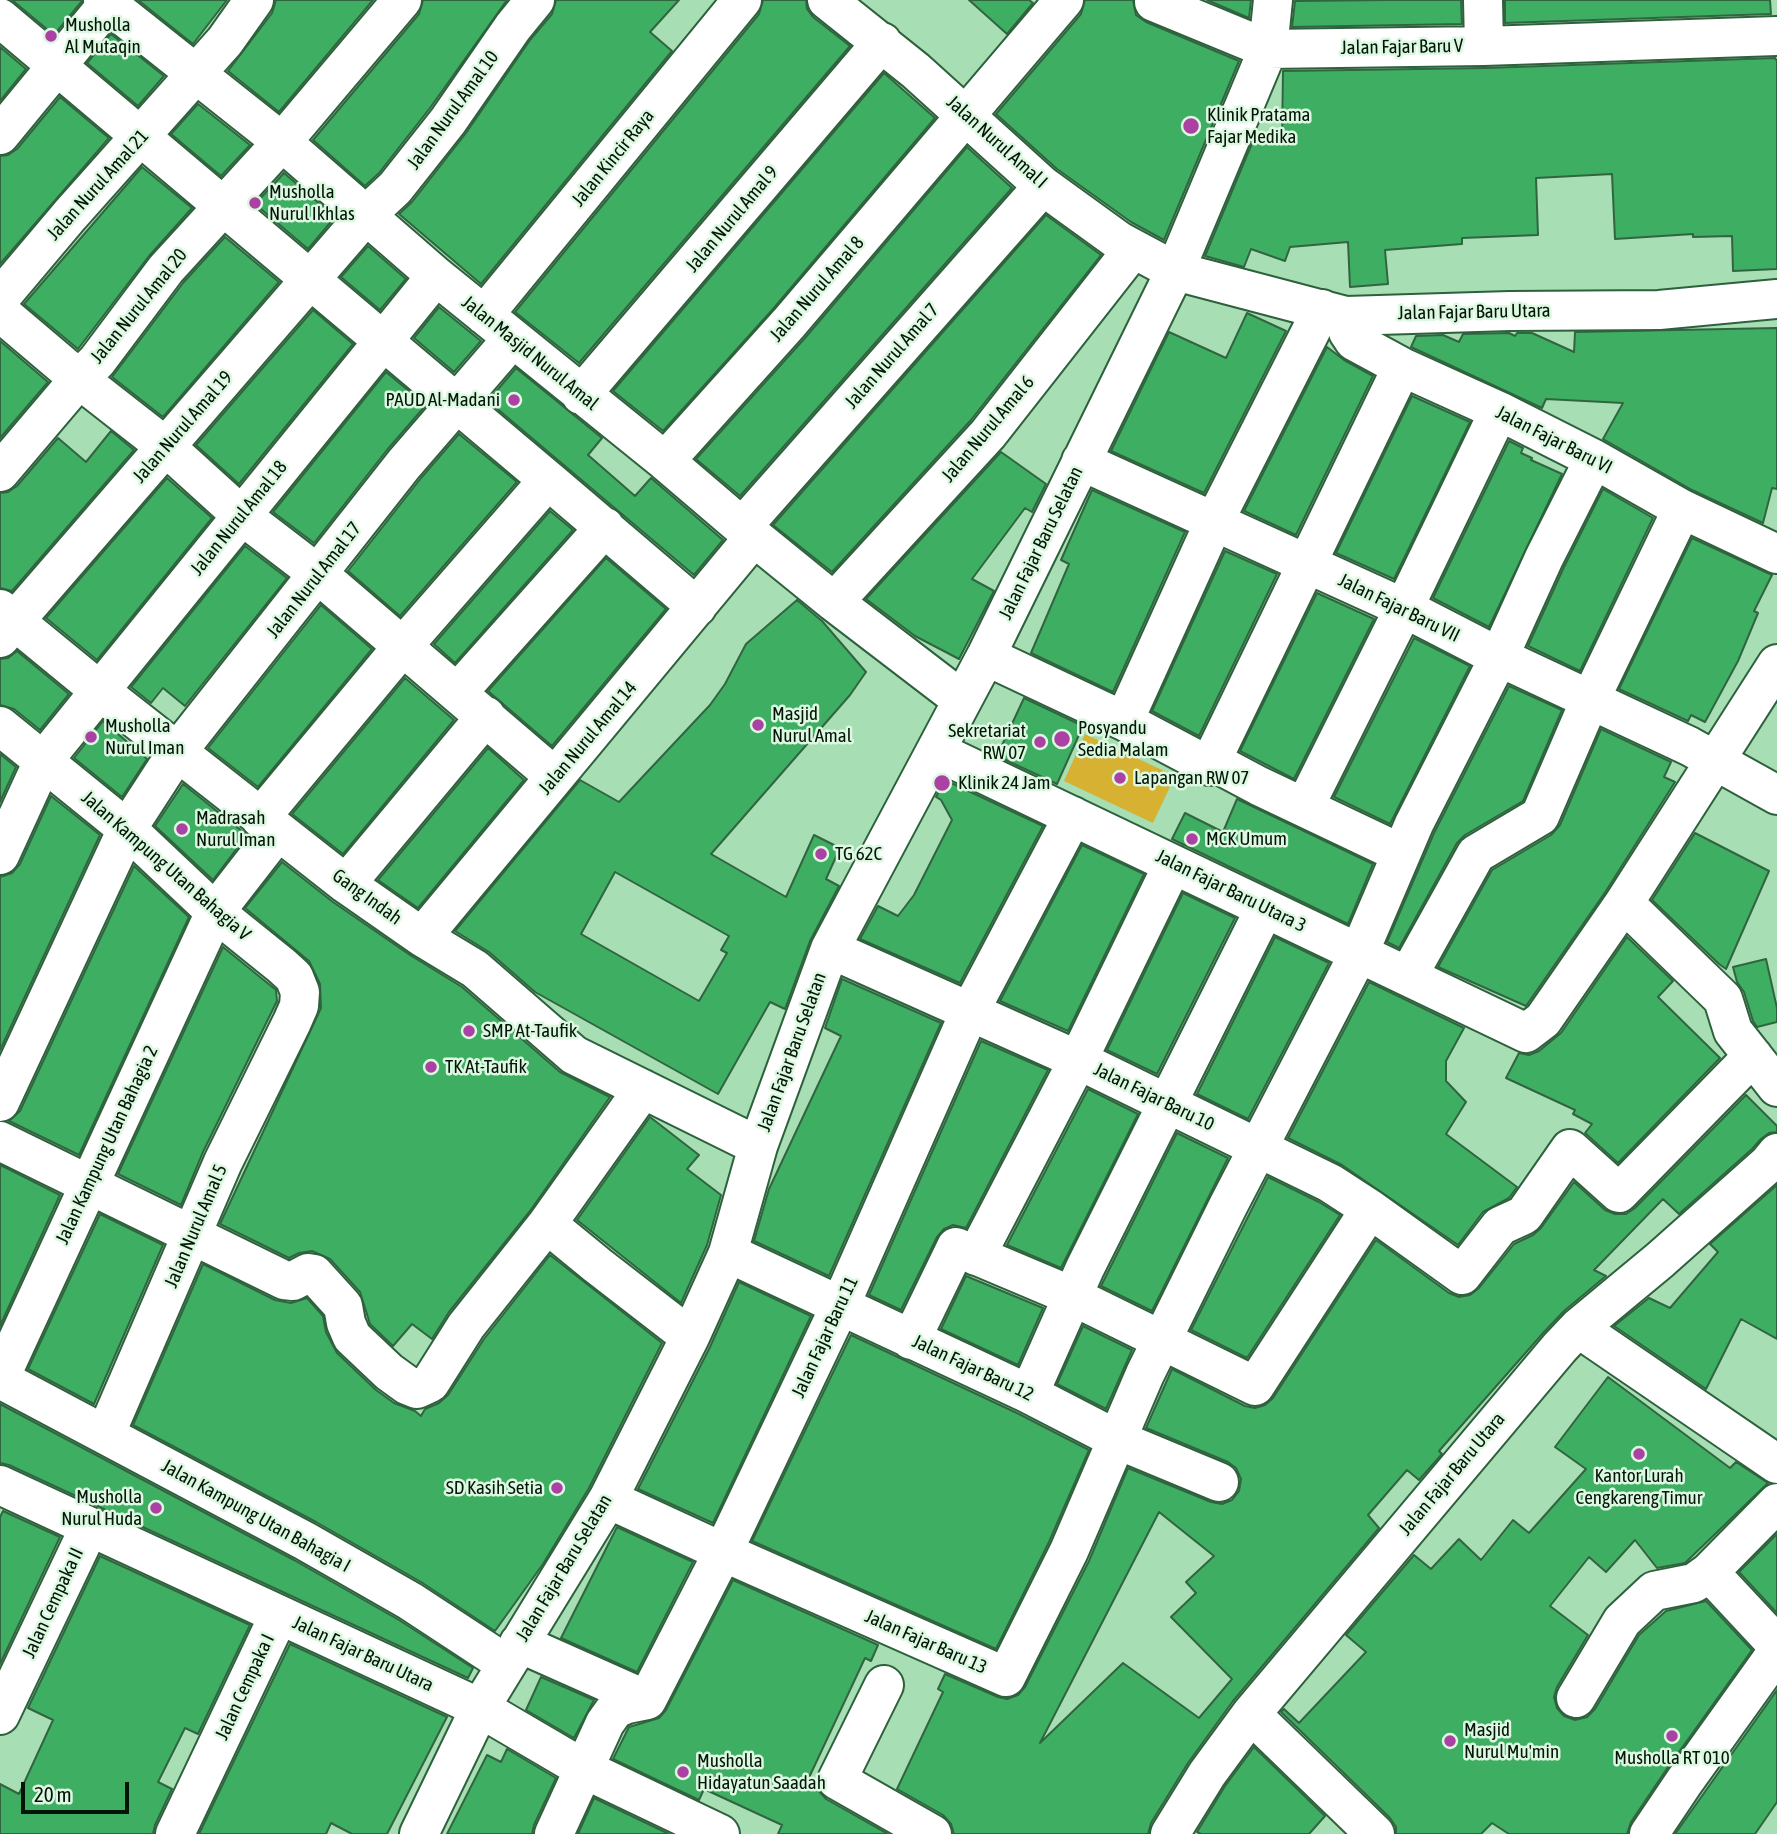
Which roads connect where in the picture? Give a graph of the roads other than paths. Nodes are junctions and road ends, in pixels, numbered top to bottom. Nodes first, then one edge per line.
1 (254, 0) edge
2 (402, 0) edge
3 (535, 0) edge
4 (742, 0) edge
5 (827, 0) edge
6 (1064, 0) edge
7 (1273, 0) edge
8 (1483, 0) edge
9 (107, 1) edge
10 (1154, 2) dead end
11 (9, 18) edge
12 (1777, 36) edge
13 (882, 42) junction
14 (1484, 46) junction
15 (1268, 49) junction
16 (56, 66) junction
17 (197, 73) junction
18 (968, 115) junction
19 (0, 135) edge
20 (140, 138) junction
21 (282, 142) junction
22 (1043, 186) junction
23 (222, 207) junction
24 (366, 215) junction
25 (1133, 249) junction
26 (1175, 271) junction
27 (436, 276) junction
28 (310, 280) junction
29 (0, 298) edge
30 (1777, 299) edge
31 (0, 312) edge
32 (1334, 312) junction
33 (498, 327) junction
34 (384, 341) junction
35 (1402, 367) junction
36 (79, 379) junction
37 (581, 395) junction
38 (457, 403) junction
39 (1499, 411) junction
40 (166, 447) junction
41 (1594, 459) junction
42 (665, 461) junction
43 (1081, 461) junction
44 (0, 472) edge
45 (548, 480) junction
46 (1682, 509) junction
47 (241, 515) junction
48 (1214, 522) junction
49 (605, 527) junction
50 (748, 532) junction
51 (1777, 554) edge
52 (1309, 564) junction
53 (318, 574) junction
54 (834, 602) junction
55 (697, 607) junction
56 (1404, 608) junction
57 (5, 623) edge
58 (403, 646) junction
59 (986, 656) junction
60 (1499, 657) junction
61 (1777, 664) edge
62 (100, 691) junction
63 (1590, 699) junction
64 (962, 700) junction
65 (472, 704) junction
66 (1124, 721) junction
67 (0, 726) edge
68 (936, 751) junction
69 (177, 752) junction
70 (43, 761) junction
71 (1212, 761) junction
72 (1714, 761) junction
73 (555, 777) junction
74 (1777, 795) edge
75 (1305, 806) junction
76 (1073, 816) junction
77 (269, 824) junction
78 (127, 829) junction
79 (1400, 853) junction
80 (0, 855) edge
81 (1173, 864) junction
82 (346, 884) junction
83 (1624, 903) junction
84 (1265, 908) junction
85 (215, 912) junction
86 (422, 937) junction
87 (830, 949) junction
88 (1359, 953) junction
89 (1408, 976) junction
90 (970, 1011) junction
91 (292, 1022) joint
92 (1753, 1056) junction
93 (1078, 1060) junction
94 (1777, 1087) edge
95 (643, 1089) junction
96 (0, 1102) edge
97 (1168, 1103) junction
98 (0, 1142) edge
99 (758, 1146) junction
100 (1259, 1149) junction
101 (1777, 1153) edge
102 (89, 1184) junction
103 (1370, 1209) junction
104 (547, 1224) junction
105 (192, 1235) junction
106 (728, 1253) junction
107 (976, 1256) junction
108 (1072, 1296) junction
109 (841, 1306) junction
110 (1578, 1328) junction
111 (690, 1337) junction
112 (911, 1340) junction
113 (1163, 1342) junction
114 (0, 1378) edge
115 (1029, 1394) junction
116 (106, 1433) junction
117 (1118, 1440) junction
118 (1777, 1464) edge
119 (1219, 1482) dead end
120 (0, 1485) edge
121 (608, 1499) junction
122 (1777, 1503) edge
123 (89, 1528) junction
124 (723, 1552) junction
125 (1709, 1572) junction
126 (279, 1615) junction
127 (1777, 1645) edge
128 (1777, 1652) edge
129 (512, 1653) junction
130 (884, 1685) dead end
131 (1576, 1698) dead end
132 (647, 1700) junction
133 (480, 1708) junction
134 (1251, 1714) junction
135 (0, 1716) edge
136 (584, 1769) junction
137 (175, 1834) edge
138 (419, 1834) edge
139 (554, 1834) edge
140 (720, 1834) edge
141 (932, 1834) edge
142 (1170, 1834) edge
143 (1375, 1834) edge
144 (1650, 1834) edge

1 - 17 street, Jalan Nurul Amal 21
2 - 21 street, Jalan Nurul Amal 20
3 - 24 street, Jalan Nurul Amal 10
4 - 33 street, Jalan Kincir Raya
5 - 13 street, Jalan Nurul Amal I
6 - 18 street, Jalan Nurul Amal 8
7 - 15 street
8 - 14 street
9 - 16 street
9 - 17 street, Jalan Masjid Nurul Amal
10 - 15 street
11 - 16 street
12 - 14 street, Jalan Fajar Baru V
13 - 18 street, Jalan Nurul Amal I
13 - 37 street, Jalan Nurul Amal 9
14 - 15 street, Jalan Fajar Baru V
15 - 26 street
16 - 19 street
16 - 20 street
17 - 20 street, Jalan Nurul Amal 21
17 - 21 street, Jalan Masjid Nurul Amal
18 - 22 street, Jalan Nurul Amal I
18 - 42 street, Jalan Nurul Amal 8
20 - 23 street
20 - 29 street, Jalan Nurul Amal 21
21 - 23 street, Jalan Nurul Amal 20
21 - 24 street, Jalan Masjid Nurul Amal
22 - 25 street, Jalan Nurul Amal I
22 - 50 street, Jalan Nurul Amal 7
23 - 28 street
23 - 36 street, Jalan Nurul Amal 20
24 - 27 street, Jalan Masjid Nurul Amal
24 - 28 street, Jalan Nurul Amal 19
25 - 26 street, Jalan Nurul Amal I
25 - 54 street, Jalan Nurul Amal 6
26 - 32 street, Jalan Fajar Baru Utara
26 - 43 street, Jalan Fajar Baru Selatan
27 - 33 street, Jalan Masjid Nurul Amal
27 - 34 street, Jalan Nurul Amal 18
28 - 34 street
28 - 40 street, Jalan Nurul Amal 19
30 - 32 street, Jalan Fajar Baru Utara
31 - 36 street
32 - 35 street, Jalan Fajar Baru VI
32 - 48 street
33 - 37 street, Jalan Masjid Nurul Amal
33 - 38 street, Jalan Nurul Amal 17
34 - 38 street
34 - 47 street, Jalan Nurul Amal 18
35 - 39 street, Jalan Fajar Baru VI
35 - 52 street
36 - 40 street
36 - 44 street, Jalan Nurul Amal 20
37 - 42 street, Jalan Masjid Nurul Amal
38 - 45 street
38 - 53 street, Jalan Nurul Amal 17
39 - 41 street, Jalan Fajar Baru VI
39 - 56 street
40 - 47 street
40 - 57 street, Jalan Nurul Amal 19
41 - 46 street, Jalan Fajar Baru VI
41 - 60 street
42 - 50 street, Jalan Masjid Nurul Amal
43 - 48 street, Jalan Fajar Baru VII
43 - 59 street, Jalan Fajar Baru Selatan
45 - 49 street
45 - 58 street, Jalan Kampung Utan Bahagia 2
46 - 51 street, Jalan Fajar Baru VI
46 - 63 street
47 - 53 street
47 - 62 street, Jalan Nurul Amal 18
48 - 52 street, Jalan Fajar Baru VII
48 - 66 street
49 - 55 street
49 - 65 street
50 - 54 street, Jalan Masjid Nurul Amal
50 - 55 street, Jalan Nurul Amal 14
52 - 56 street, Jalan Fajar Baru VII
52 - 71 street
53 - 58 street
53 - 69 street, Jalan Nurul Amal 17
54 - 64 street, Jalan Masjid Nurul Amal
55 - 73 street, Jalan Nurul Amal 14
56 - 60 street, Jalan Fajar Baru VII
56 - 75 street
57 - 62 street, Gang Indah
58 - 65 street
58 - 77 street, Jalan Kampung Utan Bahagia 2
59 - 64 street, Jalan Fajar Baru Selatan
59 - 66 street
60 - 63 street, Jalan Fajar Baru VII
60 - 79 street
61 - 72 street
62 - 69 street, Gang Indah
62 - 70 street, Jalan Nurul Amal 18
63 - 72 street, Jalan Fajar Baru VII
63 - 89 street
64 - 68 street, Jalan Fajar Baru Selatan
65 - 73 street
65 - 82 street
66 - 71 street
67 - 70 street, Jalan Kampung Utan Bahagia V
68 - 76 street, Jalan Fajar Baru Utara 3
68 - 87 street, Jalan Fajar Baru Selatan
69 - 77 street, Gang Indah
69 - 78 street, Jalan Nurul Amal 17
70 - 78 street, Jalan Kampung Utan Bahagia V
70 - 80 street, Jalan Nurul Amal 18
71 - 75 street
72 - 74 street, Jalan Fajar Baru VII
72 - 83 street
73 - 86 street, Jalan Nurul Amal 14
75 - 79 street
76 - 81 street, Jalan Fajar Baru Utara 3
76 - 90 street, Jalan Fajar Baru 11
77 - 82 street, Gang Indah
77 - 85 street, Jalan Kampung Utan Bahagia 2
78 - 85 street, Jalan Kampung Utan Bahagia V
78 - 96 street, Jalan Nurul Amal 17
79 - 88 street
81 - 84 street, Jalan Fajar Baru Utara 3
81 - 93 street
82 - 86 street, Gang Indah
83 - 89 street, Jalan Fajar Baru Utara 3
83 - 92 street
84 - 88 street, Jalan Fajar Baru Utara 3
84 - 97 street
85 - 91 street, Jalan Kampung Utan Bahagia V
85 - 102 street, Jalan Kampung Utan Bahagia 2
86 - 95 street, Gang Indah
87 - 90 street, Jalan Fajar Baru 10
87 - 99 street, Jalan Fajar Baru Selatan
88 - 89 street, Jalan Fajar Baru Utara 3
88 - 100 street
90 - 93 street, Jalan Fajar Baru 10
90 - 109 street, Jalan Fajar Baru 11
91 - 105 street, Jalan Nurul Amal 5
92 - 94 street
92 - 103 street, Jalan Fajar Baru 10
93 - 97 street, Jalan Fajar Baru 10
93 - 107 street
95 - 99 street, Gang Indah
95 - 104 street
97 - 100 street, Jalan Fajar Baru 10
97 - 108 street
98 - 102 street
99 - 106 street, Jalan Fajar Baru Selatan
100 - 103 street, Jalan Fajar Baru 10
100 - 113 street
101 - 110 street, Jalan Fajar Baru Utara
102 - 105 street
102 - 114 street, Jalan Kampung Utan Bahagia 2
103 - 113 street
104 - 105 street
104 - 111 street
105 - 116 street, Jalan Nurul Amal 5
106 - 109 street, Jalan Fajar Baru 12
106 - 111 street, Jalan Fajar Baru Selatan
107 - 108 street
107 - 112 street
108 - 113 street
108 - 115 street
109 - 112 street, Jalan Fajar Baru 12
109 - 124 street, Jalan Fajar Baru 11
110 - 118 street
110 - 134 street, Jalan Fajar Baru Utara
111 - 121 street, Jalan Fajar Baru Selatan
112 - 115 street, Jalan Fajar Baru 12
113 - 117 street
114 - 116 street, Jalan Kampung Utan Bahagia I
115 - 117 street, Jalan Fajar Baru 12
116 - 129 street, Jalan Kampung Utan Bahagia I
117 - 119 street, Jalan Fajar Baru 12
117 - 124 street, Jalan Fajar Baru 13
120 - 123 street, Jalan Fajar Baru Utara
121 - 124 street, Jalan Fajar Baru 13
121 - 129 street, Jalan Fajar Baru Selatan
122 - 125 street
123 - 126 street, Jalan Fajar Baru Utara
123 - 135 street, Jalan Cempaka II
124 - 132 street, Jalan Fajar Baru 11
125 - 127 street
125 - 131 street
126 - 133 street, Jalan Fajar Baru Utara
126 - 137 street, Jalan Cempaka I
128 - 144 street
129 - 132 street, Jalan Kampung Utan Bahagia I
129 - 133 street, Jalan Fajar Baru Selatan
130 - 141 street
132 - 136 street
133 - 136 street, Jalan Fajar Baru Utara
133 - 138 street, Jalan Fajar Baru Selatan
134 - 142 street, Jalan Fajar Baru Utara
134 - 143 street
136 - 139 street
136 - 140 street, Jalan Fajar Baru Utara

